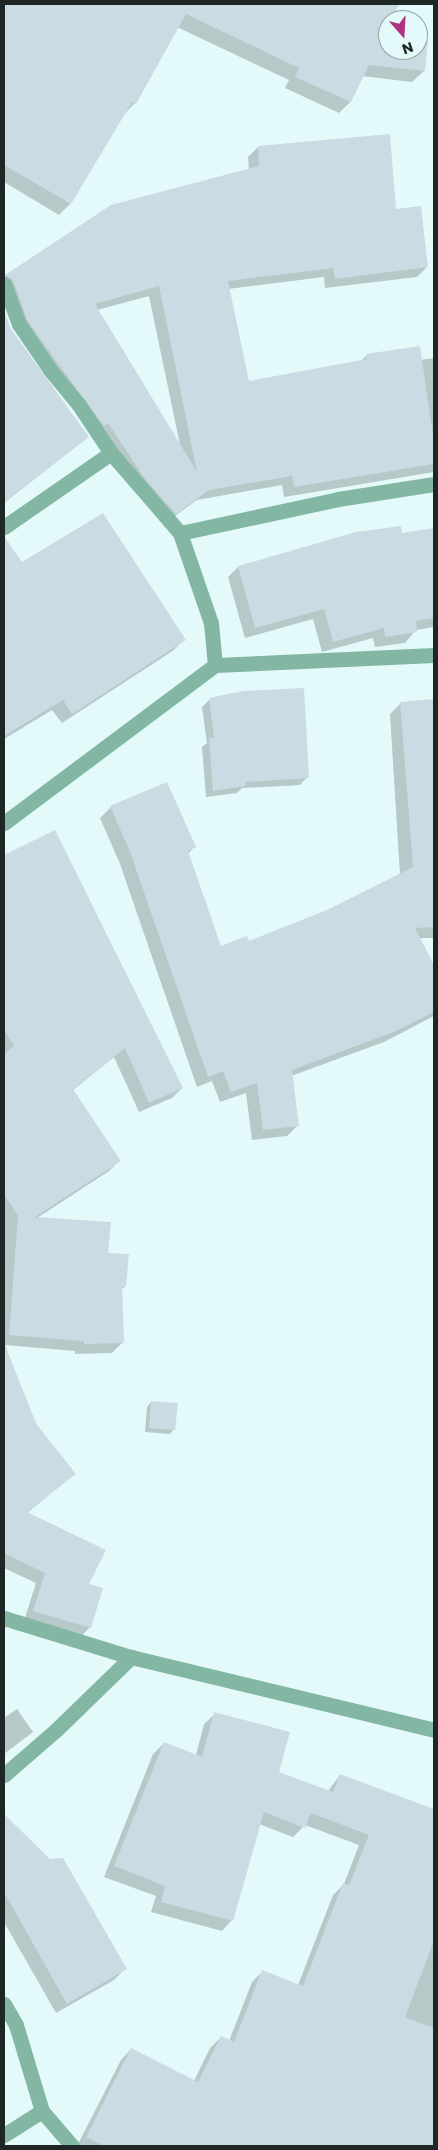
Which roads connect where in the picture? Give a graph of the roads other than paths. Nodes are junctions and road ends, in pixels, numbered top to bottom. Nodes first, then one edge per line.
1 (4, 284) edge
2 (111, 452) junction
3 (434, 484) edge
4 (4, 527) edge
5 (180, 533) junction
6 (434, 655) edge
7 (215, 665) junction
8 (4, 823) edge
9 (4, 1618) edge
10 (131, 1657) junction
11 (434, 1730) edge
12 (4, 1775) edge
13 (4, 2004) edge
14 (42, 2110) junction
15 (4, 2135) edge
16 (72, 2146) edge

1 - 2 street
2 - 4 street
2 - 5 street
3 - 5 street
5 - 7 street
6 - 7 street
7 - 8 street
9 - 10 street
10 - 11 street
10 - 12 street
13 - 14 street
14 - 15 street
14 - 16 street

